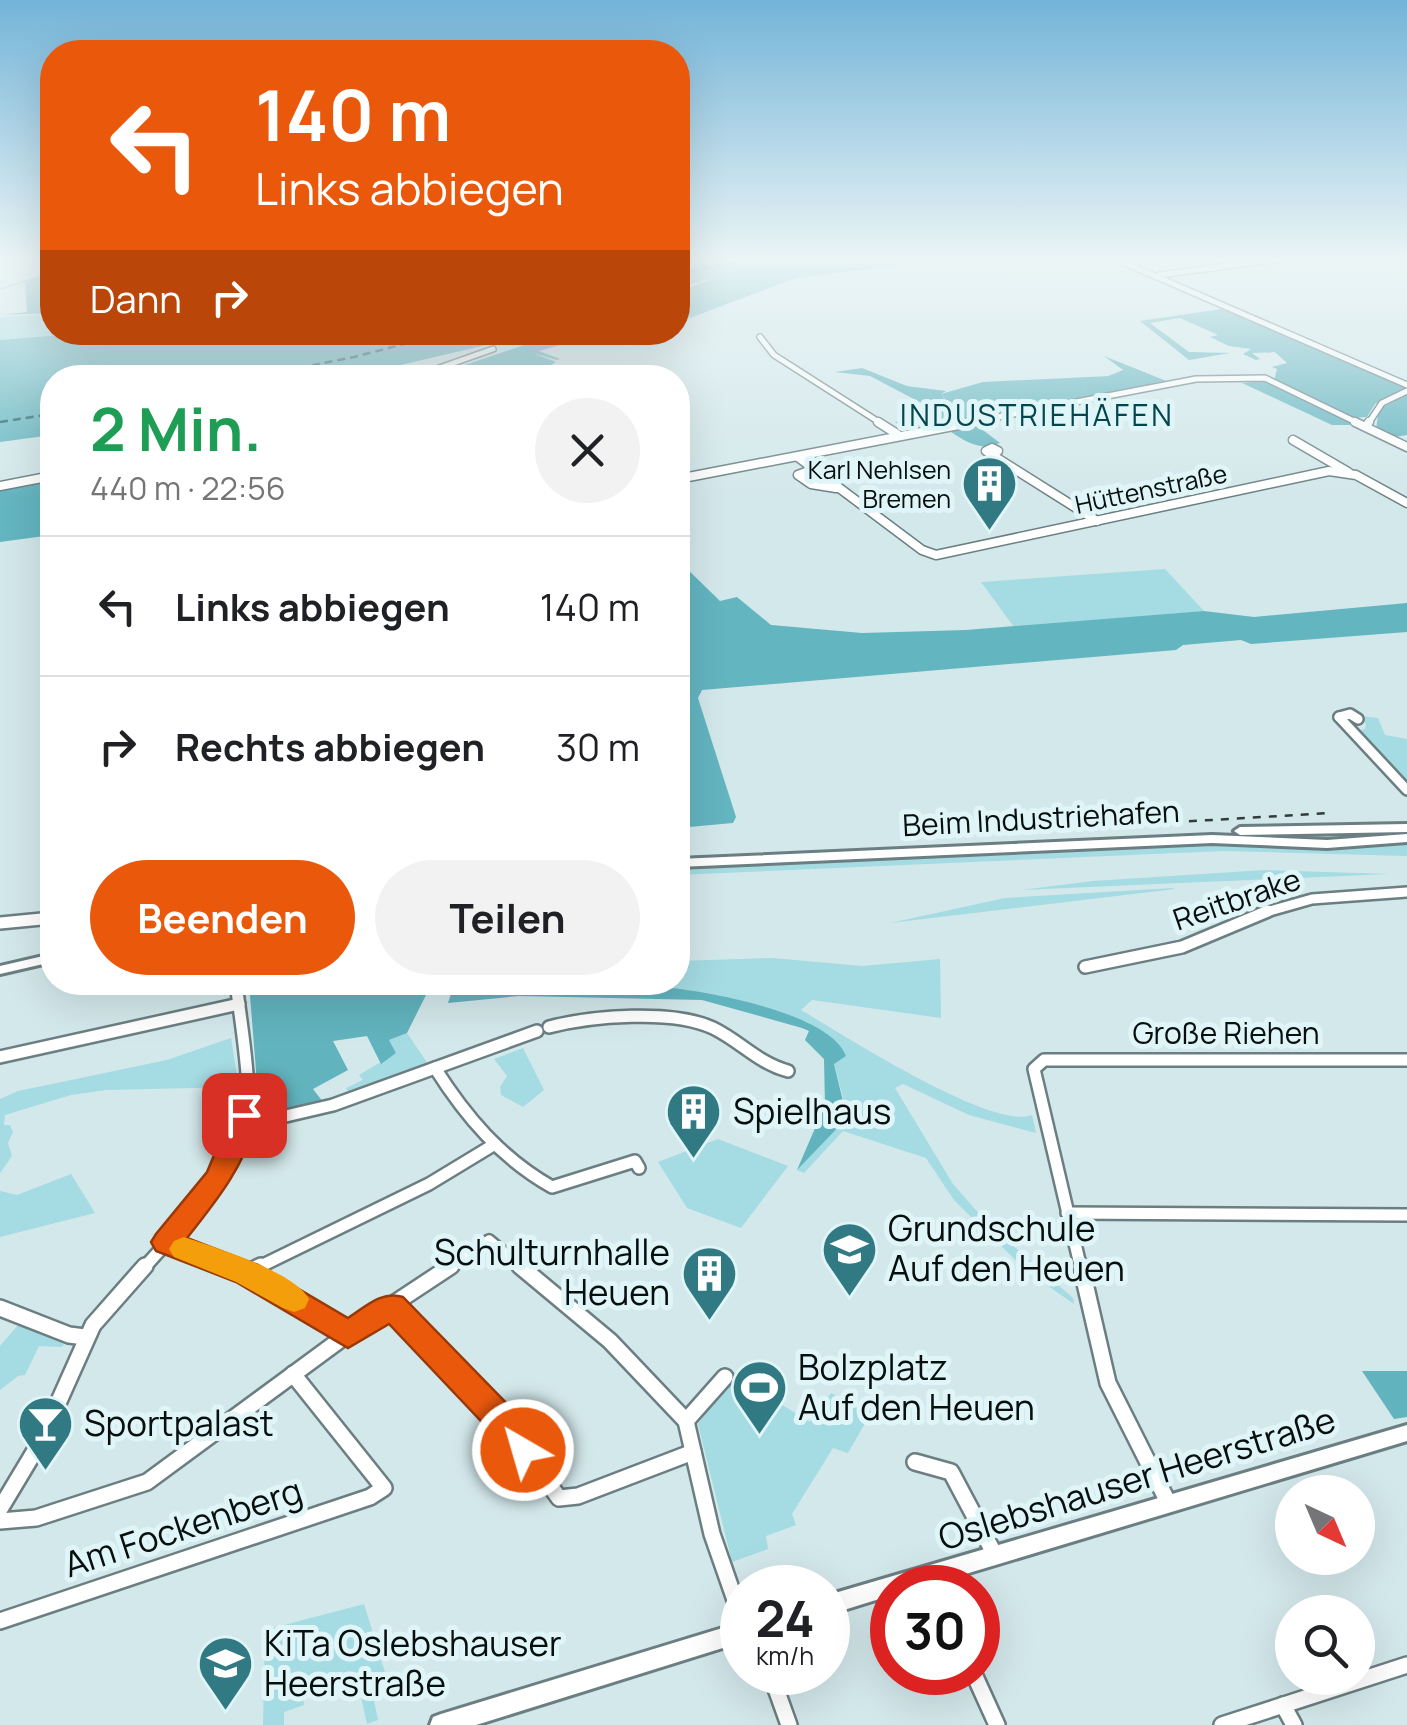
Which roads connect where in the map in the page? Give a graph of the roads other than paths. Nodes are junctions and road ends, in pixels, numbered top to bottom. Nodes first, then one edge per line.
1 (760, 338) dead end
2 (1293, 338) edge
3 (493, 349) dead end
4 (448, 365) edge
5 (1407, 388) edge
6 (1366, 426) junction
7 (896, 434) junction
8 (1294, 440) dead end
9 (1407, 447) edge
10 (992, 455) dead end
11 (798, 457) junction
12 (814, 469) junction
13 (1341, 469) junction
14 (690, 477) edge
15 (40, 478) edge
16 (0, 486) edge
17 (840, 489) junction
18 (1407, 503) edge
19 (1098, 521) junction
20 (1348, 728) dead end
21 (1407, 790) edge
22 (1318, 828) junction
23 (1407, 828) edge
24 (1407, 838) edge
25 (1314, 844) junction
26 (690, 860) edge
27 (690, 860) edge
28 (1407, 892) edge
29 (40, 919) edge
30 (0, 923) edge
31 (40, 961) edge
32 (1085, 967) dead end
33 (40, 969) edge
34 (0, 970) edge
35 (0, 978) edge
36 (238, 995) edge
37 (239, 1004) junction
38 (0, 1057) edge
39 (1407, 1060) edge
40 (435, 1068) junction
41 (788, 1071) dead end
42 (244, 1120) junction
43 (495, 1144) junction
44 (639, 1168) dead end
45 (1067, 1213) junction
46 (1407, 1215) edge
47 (166, 1242) junction
48 (247, 1273) junction
49 (392, 1306) junction
50 (0, 1308) edge
51 (348, 1334) junction
52 (85, 1338) junction
53 (292, 1374) junction
54 (726, 1377) dead end
55 (686, 1422) junction
56 (1407, 1433) edge
57 (694, 1452) junction
58 (914, 1462) dead end
59 (1168, 1502) junction
60 (0, 1509) edge
61 (0, 1521) edge
62 (995, 1554) junction
63 (723, 1565) edge
64 (969, 1565) edge
65 (0, 1620) edge
66 (720, 1639) edge
67 (1407, 1665) edge
68 (778, 1695) edge
69 (983, 1695) edge
70 (1282, 1705) junction
71 (441, 1725) edge
72 (788, 1725) edge
73 (997, 1725) edge
74 (1222, 1725) edge
75 (1294, 1725) edge

1 - 7 street
2 - 5 street
3 - 4 street
5 - 6 street
6 - 7 street
6 - 9 street
7 - 11 street
8 - 13 street
10 - 19 street
11 - 12 street, Hüttenstraße
11 - 14 street
12 - 17 street, Hüttenstraße
12 - 17 street, Hüttenstraße
13 - 18 street, Hüttenstraße
13 - 19 street, Hüttenstraße
15 - 16 street
17 - 19 street, Hüttenstraße
20 - 21 street
22 - 23 main road, Beim Industriehafen
22 - 25 main road
22 - 26 main road, Beim Industriehafen
24 - 25 main road, Beim Industriehafen
25 - 27 main road, Beim Industriehafen
28 - 32 street, Reitbrake
29 - 30 street
31 - 34 main road
33 - 35 main road
36 - 37 street
37 - 38 street
37 - 42 street
39 - 45 street, Große Riehen
40 - 41 street
40 - 42 street
40 - 43 street
42 - 47 street
43 - 44 street
43 - 48 street
45 - 46 street
45 - 59 street
47 - 48 street
47 - 52 street
48 - 51 street
49 - 51 street
49 - 55 street
49 - 57 street
50 - 52 street
51 - 53 street
52 - 60 street
53 - 61 street
53 - 65 street, Am Fockenberg
54 - 55 street
55 - 57 street
56 - 59 main road, Oslebshauser Heerstraße
57 - 63 street
58 - 62 street
59 - 62 main road, Oslebshauser Heerstraße
62 - 64 main road, Oslebshauser Heerstraße
66 - 71 main road
67 - 70 street
68 - 72 street
69 - 73 street
70 - 74 street
70 - 75 street

